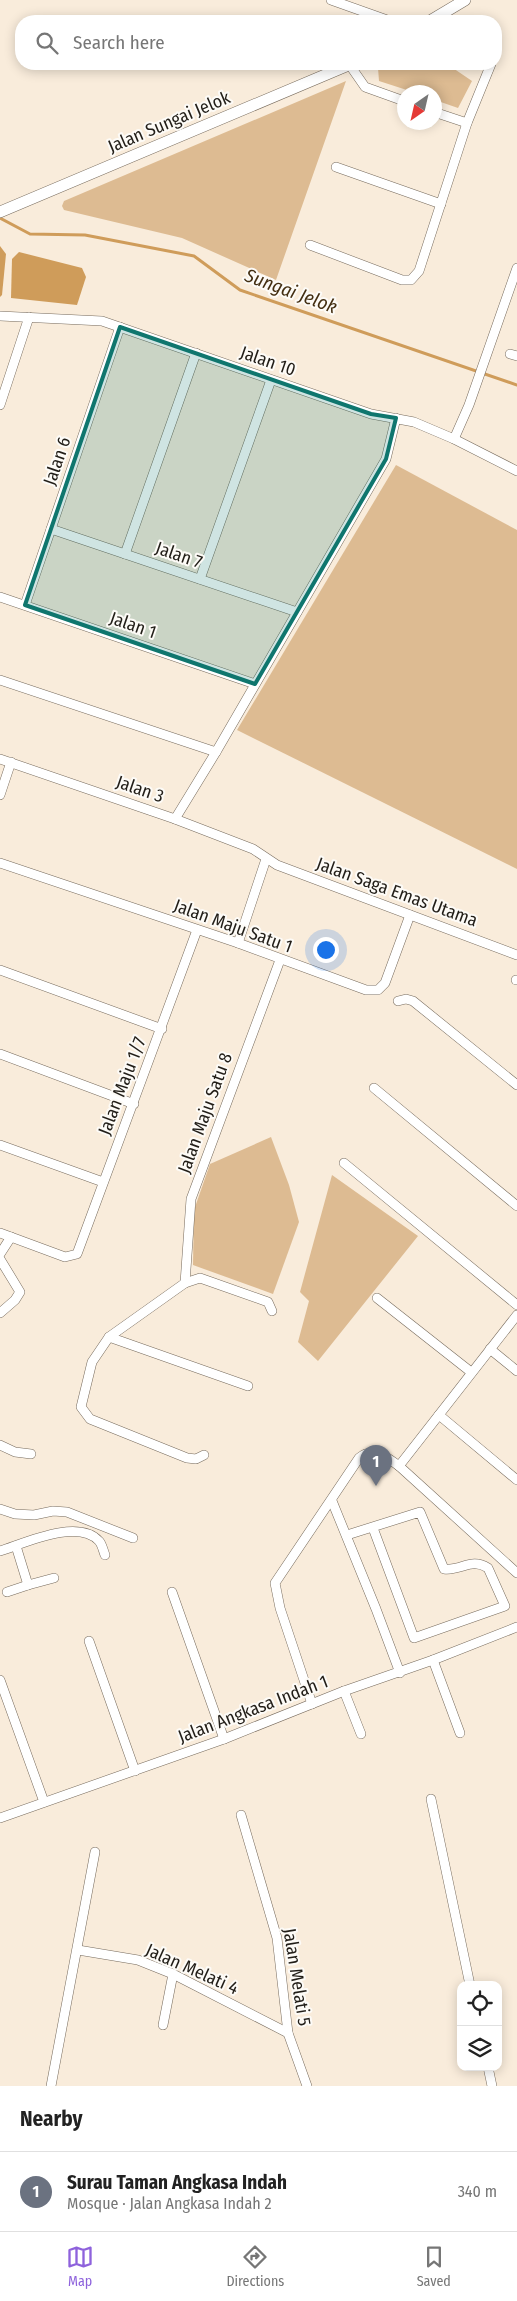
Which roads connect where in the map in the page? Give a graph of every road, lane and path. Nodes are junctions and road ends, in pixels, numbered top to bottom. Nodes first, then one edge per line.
1 (331, 0) edge
2 (464, 0) edge
3 (373, 15) edge
4 (440, 15) edge
5 (336, 70) edge
6 (354, 70) edge
7 (489, 70) edge
8 (397, 98) edge
9 (442, 115) edge
10 (467, 123) junction
11 (336, 167) dead end
12 (441, 204) junction
13 (0, 212) edge
14 (310, 245) dead end
15 (517, 268) edge
16 (0, 316) edge
17 (29, 317) junction
18 (120, 327) junction
19 (196, 353) junction
20 (271, 380) junction
21 (0, 405) edge
22 (396, 418) junction
23 (454, 439) junction
24 (517, 471) edge
25 (51, 529) junction
26 (125, 554) junction
27 (200, 579) junction
28 (0, 597) edge
29 (25, 605) junction
30 (297, 612) junction
31 (0, 680) edge
32 (255, 684) junction
33 (216, 752) junction
34 (0, 759) edge
35 (11, 762) junction
36 (0, 795) edge
37 (175, 819) junction
38 (266, 859) junction
39 (0, 863) edge
40 (410, 915) junction
41 (197, 930) junction
42 (238, 943) junction
43 (517, 955) edge
44 (280, 960) junction
45 (0, 970) edge
46 (398, 1001) dead end
47 (162, 1029) junction
48 (0, 1054) edge
49 (517, 1085) edge
50 (374, 1088) dead end
51 (134, 1104) junction
52 (0, 1145) edge
53 (344, 1163) dead end
54 (103, 1182) junction
55 (517, 1206) edge
56 (0, 1233) edge
57 (10, 1237) junction
58 (0, 1254) edge
59 (0, 1259) edge
60 (185, 1282) junction
61 (377, 1298) dead end
62 (517, 1305) edge
63 (272, 1311) dead end
64 (0, 1314) edge
65 (517, 1315) edge
66 (109, 1337) junction
67 (490, 1349) junction
68 (517, 1371) edge
69 (471, 1372) junction
70 (248, 1386) dead end
71 (439, 1415) junction
72 (0, 1445) edge
73 (31, 1454) dead end
74 (204, 1455) dead end
75 (399, 1466) junction
76 (517, 1480) edge
77 (332, 1501) junction
78 (0, 1509) edge
79 (374, 1528) junction
80 (347, 1536) junction
81 (133, 1538) dead end
82 (16, 1546) junction
83 (0, 1551) edge
84 (105, 1555) dead end
85 (517, 1573) edge
86 (54, 1578) dead end
87 (28, 1585) junction
88 (7, 1592) dead end
89 (172, 1592) dead end
90 (517, 1627) edge
91 (89, 1641) dead end
92 (433, 1660) junction
93 (400, 1672) junction
94 (0, 1680) edge
95 (344, 1692) junction
96 (312, 1704) junction
97 (460, 1732) dead end
98 (361, 1734) dead end
99 (224, 1739) junction
100 (135, 1771) junction
101 (431, 1799) dead end
102 (44, 1802) junction
103 (241, 1815) dead end
104 (0, 1818) edge
105 (95, 1852) dead end
106 (78, 1950) junction
107 (173, 1974) junction
108 (469, 1981) edge
109 (163, 2025) dead end
110 (288, 2033) junction
111 (489, 2071) edge
112 (51, 2086) edge
113 (307, 2086) edge
114 (492, 2086) edge

1 - 3 street
2 - 4 street
5 - 13 street, Jalan Sungai Jelok
6 - 8 street
7 - 10 street
9 - 10 street
10 - 12 street
11 - 12 street
12 - 14 street
15 - 23 street
16 - 17 street, Jalan 10
17 - 18 street, Jalan 10
17 - 21 street
18 - 19 street, Jalan 10
18 - 25 street, Jalan 6
19 - 20 street, Jalan 10
19 - 26 street
20 - 22 street, Jalan 10
20 - 27 street
22 - 23 street, Jalan 10
22 - 30 street
23 - 24 street, Jalan 10
25 - 26 street, Jalan 7
25 - 29 street, Jalan 6
26 - 27 street, Jalan 7
27 - 30 street, Jalan 7
28 - 29 street, Jalan 1
29 - 32 street, Jalan 1
30 - 32 street
31 - 33 street
32 - 33 street
33 - 37 street
34 - 35 street, Jalan 3
35 - 36 street
35 - 37 street, Jalan 3
37 - 38 street, Jalan 3
38 - 40 street, Jalan Saga Emas Utama
38 - 42 street
39 - 41 street, Jalan Maju Satu 1
40 - 43 street, Jalan Saga Emas Utama
40 - 44 street, Jalan Maju Satu 1
41 - 42 street, Jalan Maju Satu 1
41 - 47 street, Jalan Maju 1/7
42 - 44 street, Jalan Maju Satu 1
44 - 60 street, Jalan Maju Satu 8
45 - 47 street
46 - 49 street
47 - 51 street, Jalan Maju 1/7
48 - 51 street
50 - 55 street
51 - 54 street, Jalan Maju 1/7
52 - 54 street
53 - 62 street
54 - 57 street, Jalan Maju 1/7
56 - 57 street
57 - 58 street
59 - 64 street
60 - 63 street
60 - 66 street
61 - 69 street
65 - 67 street
66 - 70 street
66 - 74 street
67 - 68 street
67 - 69 street
69 - 71 street
71 - 75 street
71 - 76 street
72 - 73 street
75 - 77 street
75 - 85 street
77 - 80 street
77 - 96 street
78 - 81 street
79 - 79 street
79 - 80 street
80 - 93 street
82 - 83 street
82 - 84 street
82 - 87 street
86 - 87 street
87 - 88 street
89 - 99 street
90 - 92 street, Jalan Angkasa Indah 1
91 - 100 street
92 - 93 street, Jalan Angkasa Indah 1
92 - 97 street
93 - 95 street, Jalan Angkasa Indah 1
94 - 102 street
95 - 96 street, Jalan Angkasa Indah 1
95 - 98 street
96 - 99 street, Jalan Angkasa Indah 1
99 - 100 street, Jalan Angkasa Indah 1
100 - 102 street, Jalan Angkasa Indah 1
101 - 108 street
102 - 104 street, Jalan Angkasa Indah 1
103 - 110 street, Jalan Melati 5
105 - 106 street
106 - 107 street, Jalan Melati 4
106 - 112 street
107 - 109 street
107 - 110 street, Jalan Melati 4
110 - 113 street, Jalan Melati 5
111 - 114 street

